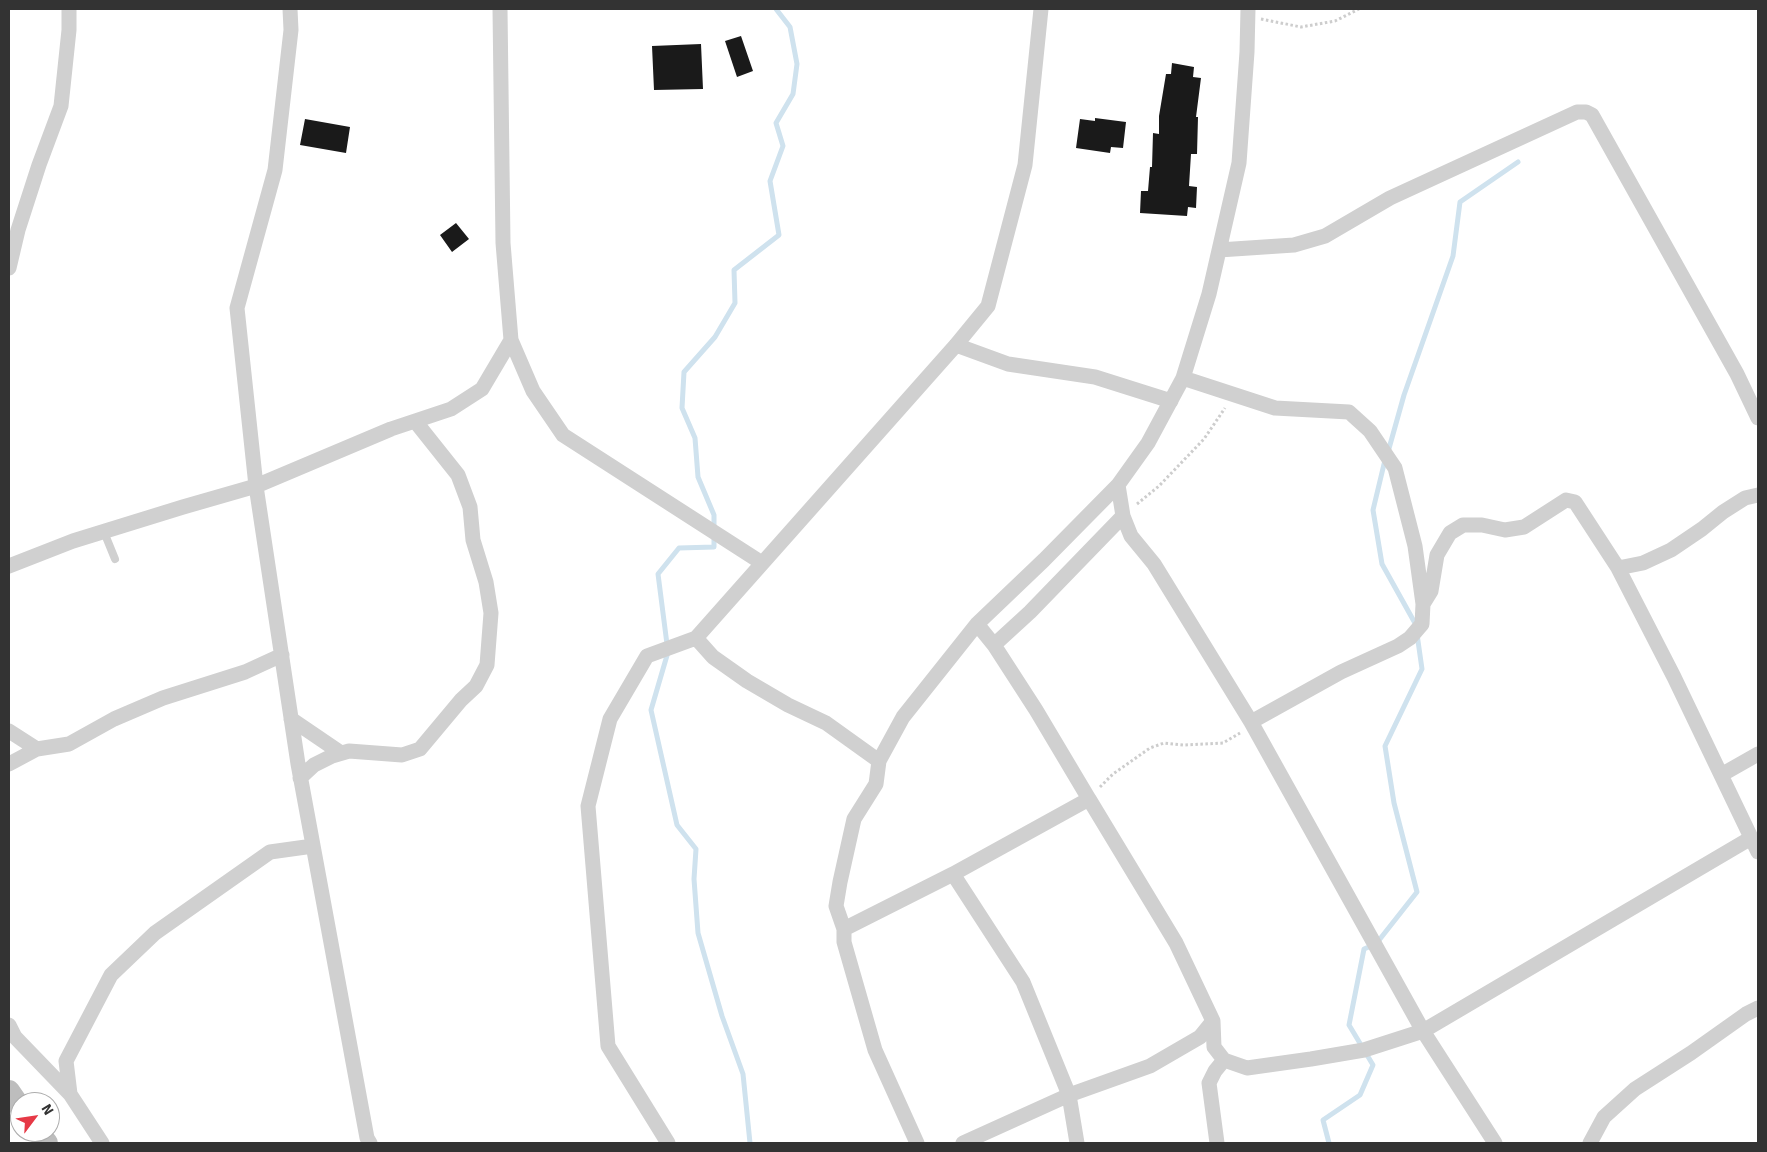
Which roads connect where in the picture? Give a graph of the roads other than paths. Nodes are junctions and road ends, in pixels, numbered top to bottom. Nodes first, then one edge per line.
1 (69, 9) edge
2 (290, 9) edge
3 (500, 9) edge
4 (1041, 9) edge
5 (1248, 13) edge
6 (1218, 250) junction
7 (9, 268) edge
8 (511, 340) junction
9 (956, 345) junction
10 (1183, 378) junction
11 (1171, 401) junction
12 (1758, 418) edge
13 (415, 421) junction
14 (1118, 484) junction
15 (256, 486) junction
16 (1758, 495) edge
17 (1123, 516) junction
18 (104, 532) junction
19 (115, 559) dead end
20 (762, 563) junction
21 (9, 566) edge
22 (1618, 568) junction
23 (1423, 604) junction
24 (977, 624) junction
25 (696, 638) junction
26 (994, 645) junction
27 (282, 655) junction
28 (291, 719) junction
29 (1251, 722) junction
30 (9, 731) edge
31 (9, 735) edge
32 (37, 749) junction
33 (340, 753) junction
34 (1758, 754) edge
35 (879, 760) junction
36 (10, 763) edge
37 (1721, 775) junction
38 (300, 778) junction
39 (1089, 799) junction
40 (1751, 838) junction
41 (313, 846) junction
42 (1758, 852) edge
43 (953, 874) junction
44 (844, 929) junction
45 (1758, 1008) edge
46 (1213, 1021) junction
47 (9, 1025) edge
48 (1423, 1031) junction
49 (1224, 1060) junction
50 (66, 1061) junction
51 (42, 1065) junction
52 (70, 1094) junction
53 (1069, 1095) junction
54 (102, 1143) edge
55 (370, 1143) edge
56 (668, 1143) edge
57 (917, 1143) edge
58 (965, 1143) edge
59 (1076, 1143) edge
60 (1217, 1143) edge
61 (1495, 1143) edge
62 (1590, 1143) edge

1 - 7 street
2 - 15 street
3 - 8 street
4 - 9 street
5 - 6 street
6 - 10 street
6 - 12 street
8 - 13 street
8 - 20 street
9 - 11 street
9 - 20 street
10 - 11 street
10 - 23 street
11 - 14 street
13 - 15 street
13 - 33 street
14 - 17 street
14 - 24 street
15 - 18 street
15 - 27 street
16 - 22 street
17 - 26 street
17 - 29 street
18 - 19 lane
18 - 21 street
20 - 25 street
22 - 23 street
22 - 37 street
23 - 29 street
24 - 26 street
24 - 35 street
25 - 35 street
25 - 56 street
26 - 39 street
27 - 28 street
27 - 32 street
28 - 33 street
28 - 38 street
29 - 48 street
30 - 32 street
31 - 36 street
32 - 36 street
33 - 38 street
34 - 37 street
35 - 44 street
37 - 40 street
38 - 41 street
39 - 43 street
39 - 46 street
40 - 42 street
40 - 48 street
41 - 50 street
41 - 55 street
43 - 44 street
43 - 53 street
44 - 57 street
45 - 62 street
46 - 49 street
46 - 53 street
47 - 51 street
48 - 49 street
48 - 61 street
49 - 60 street
50 - 51 street
50 - 52 street
51 - 52 street
52 - 54 street
53 - 58 street
53 - 59 street

